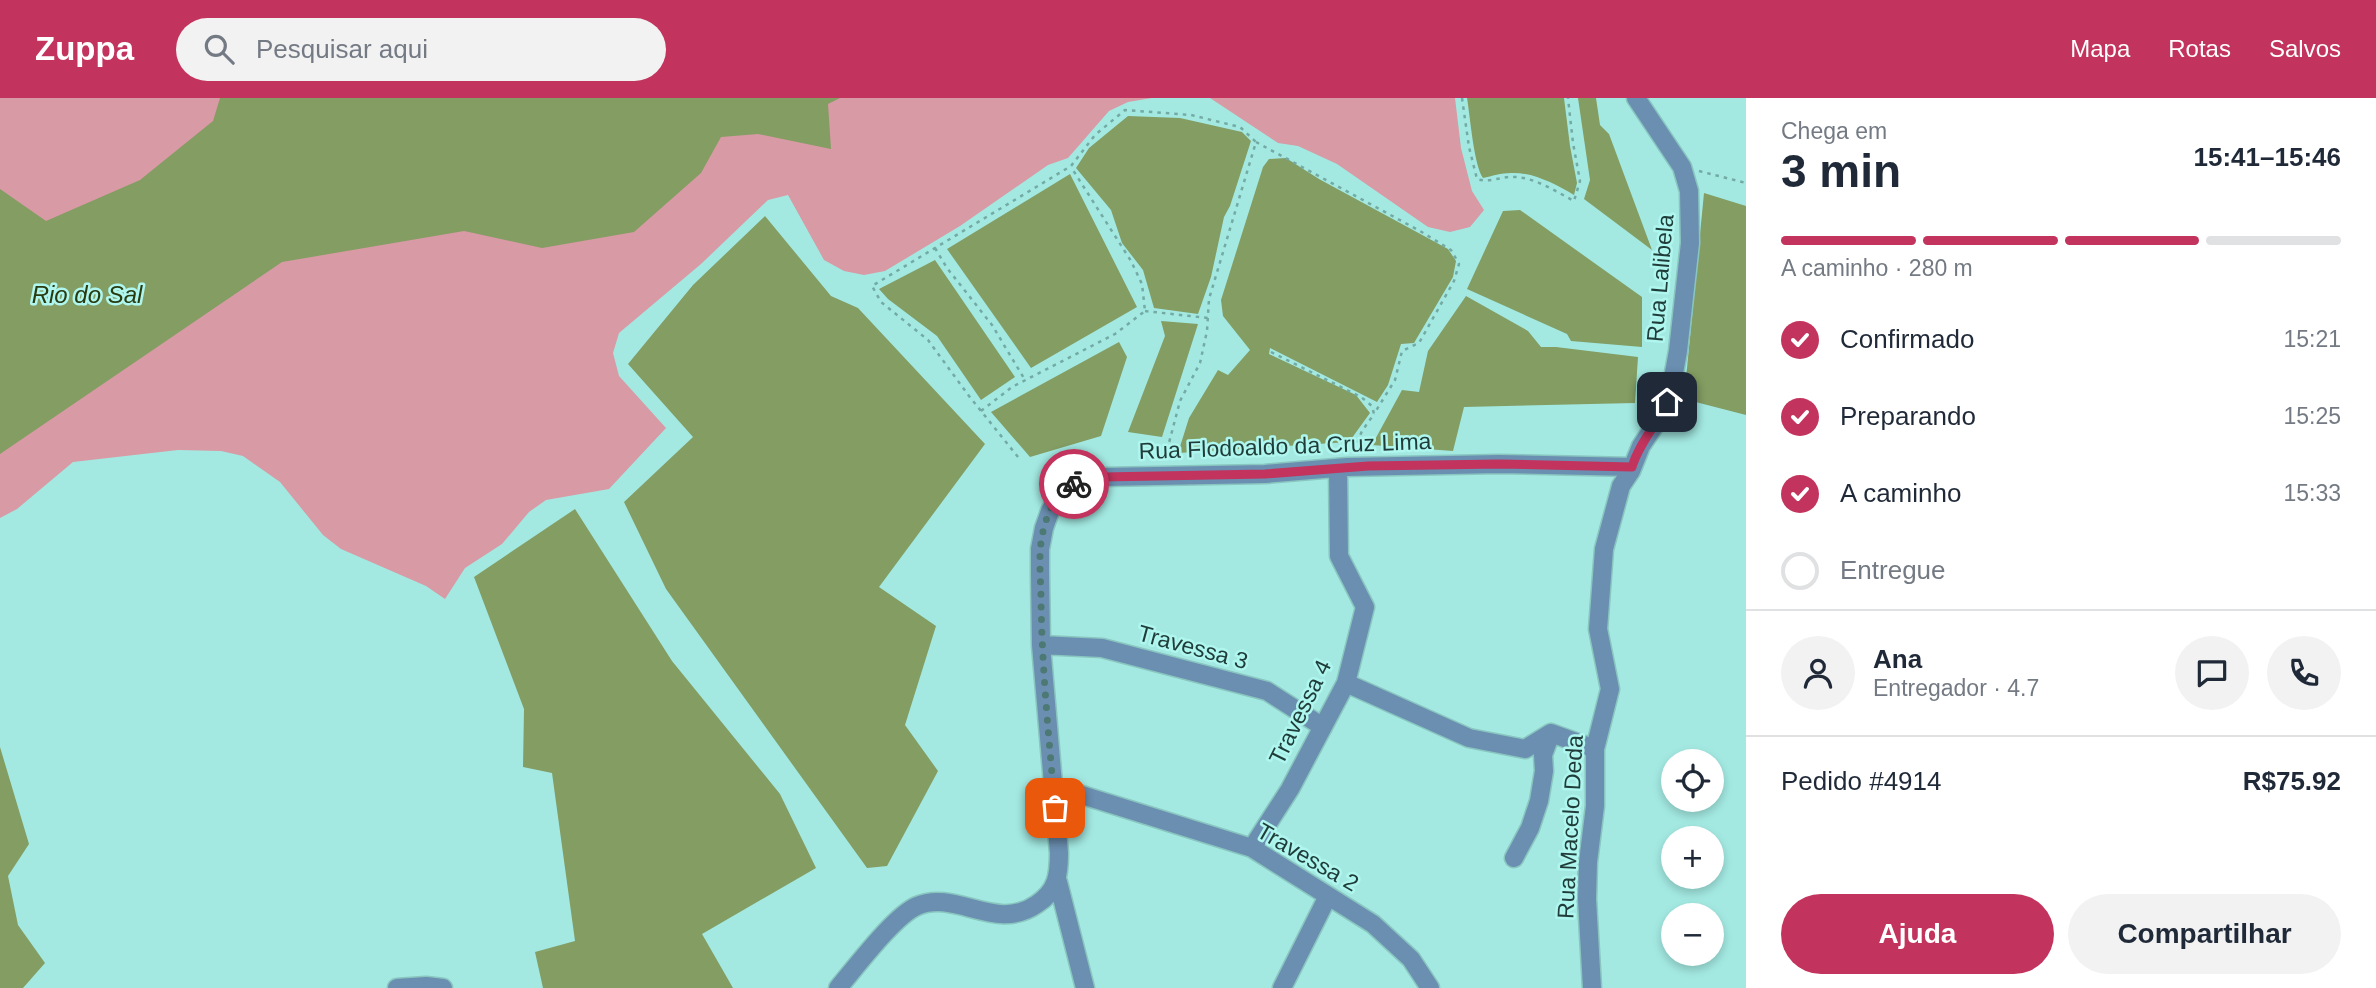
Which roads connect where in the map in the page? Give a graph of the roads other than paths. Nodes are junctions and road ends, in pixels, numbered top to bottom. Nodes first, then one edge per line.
1 (1636, 98) edge
2 (1343, 467) junction
3 (1632, 467) junction
4 (1041, 645) junction
5 (1346, 683) junction
6 (1323, 727) junction
7 (1551, 733) junction
8 (1595, 749) junction
9 (1053, 786) junction
10 (1252, 848) junction
11 (1514, 858) dead end
12 (1058, 882) junction
13 (1328, 896) junction
14 (397, 988) edge
15 (443, 988) edge
16 (838, 988) edge
17 (1086, 988) edge
18 (1282, 988) edge
19 (1430, 988) edge
20 (1592, 988) edge

1 - 3 street, Rua Lalibela
2 - 3 street, Rua Flodoaldo da Cruz Lima
2 - 4 street, Rua Flodoaldo da Cruz Lima
2 - 5 street, Travessa 4
3 - 8 street, Rua Macelo Deda
4 - 6 street, Travessa 3
4 - 9 street, Rua Flodoaldo da Cruz Lima
5 - 6 street, Travessa 4
5 - 7 street
6 - 10 street, Travessa 4
7 - 8 street
7 - 11 street
8 - 20 street, Rua Macelo Deda
9 - 10 street, Travessa 2
9 - 12 street, Rua Flodoaldo da Cruz Lima
10 - 13 street, Travessa 2
12 - 16 street
12 - 17 street, Rua Flodoaldo da Cruz Lima
13 - 18 street
13 - 19 street, Travessa 2
14 - 15 street

